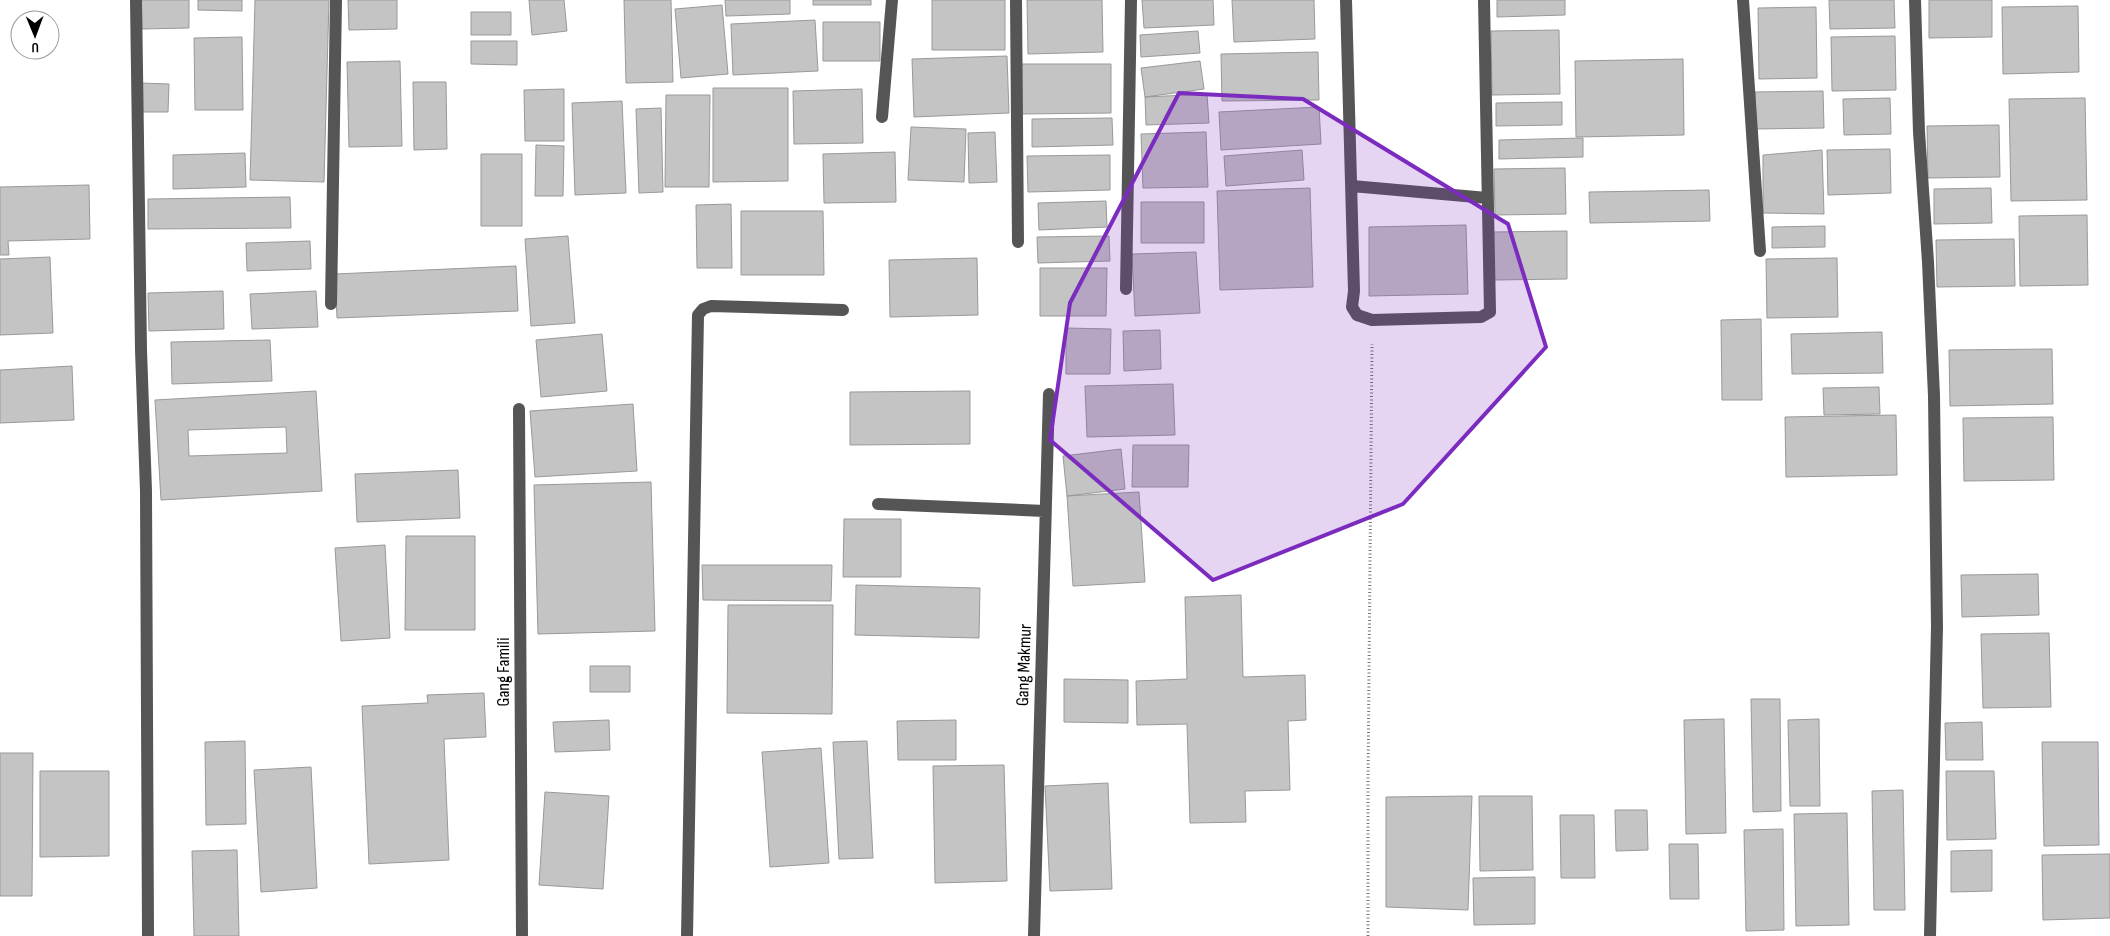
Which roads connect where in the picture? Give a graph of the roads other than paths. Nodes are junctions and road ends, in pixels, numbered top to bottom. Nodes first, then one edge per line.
1 (136, 0) edge
2 (336, 0) edge
3 (892, 0) edge
4 (1016, 0) edge
5 (1131, 0) edge
6 (1346, 0) edge
7 (1484, 0) edge
8 (1743, 0) edge
9 (1915, 0) edge
10 (882, 117) dead end
11 (1352, 186) junction
12 (1487, 198) junction
13 (1018, 242) dead end
14 (1760, 251) dead end
15 (1126, 289) dead end
16 (331, 304) dead end
17 (843, 310) dead end
18 (1049, 394) dead end
19 (519, 409) dead end
20 (878, 504) dead end
21 (1046, 511) junction
22 (148, 936) edge
23 (522, 936) edge
24 (687, 936) edge
25 (1034, 936) edge
26 (1930, 936) edge

1 - 22 street
2 - 16 street
3 - 10 street
4 - 13 street
5 - 15 street
6 - 11 street
7 - 12 street
8 - 14 street
9 - 26 street
11 - 12 street
11 - 12 street
17 - 24 street
18 - 21 street, Gang Makmur
19 - 23 street, Gang Famili
20 - 21 street
21 - 25 street, Gang Makmur

